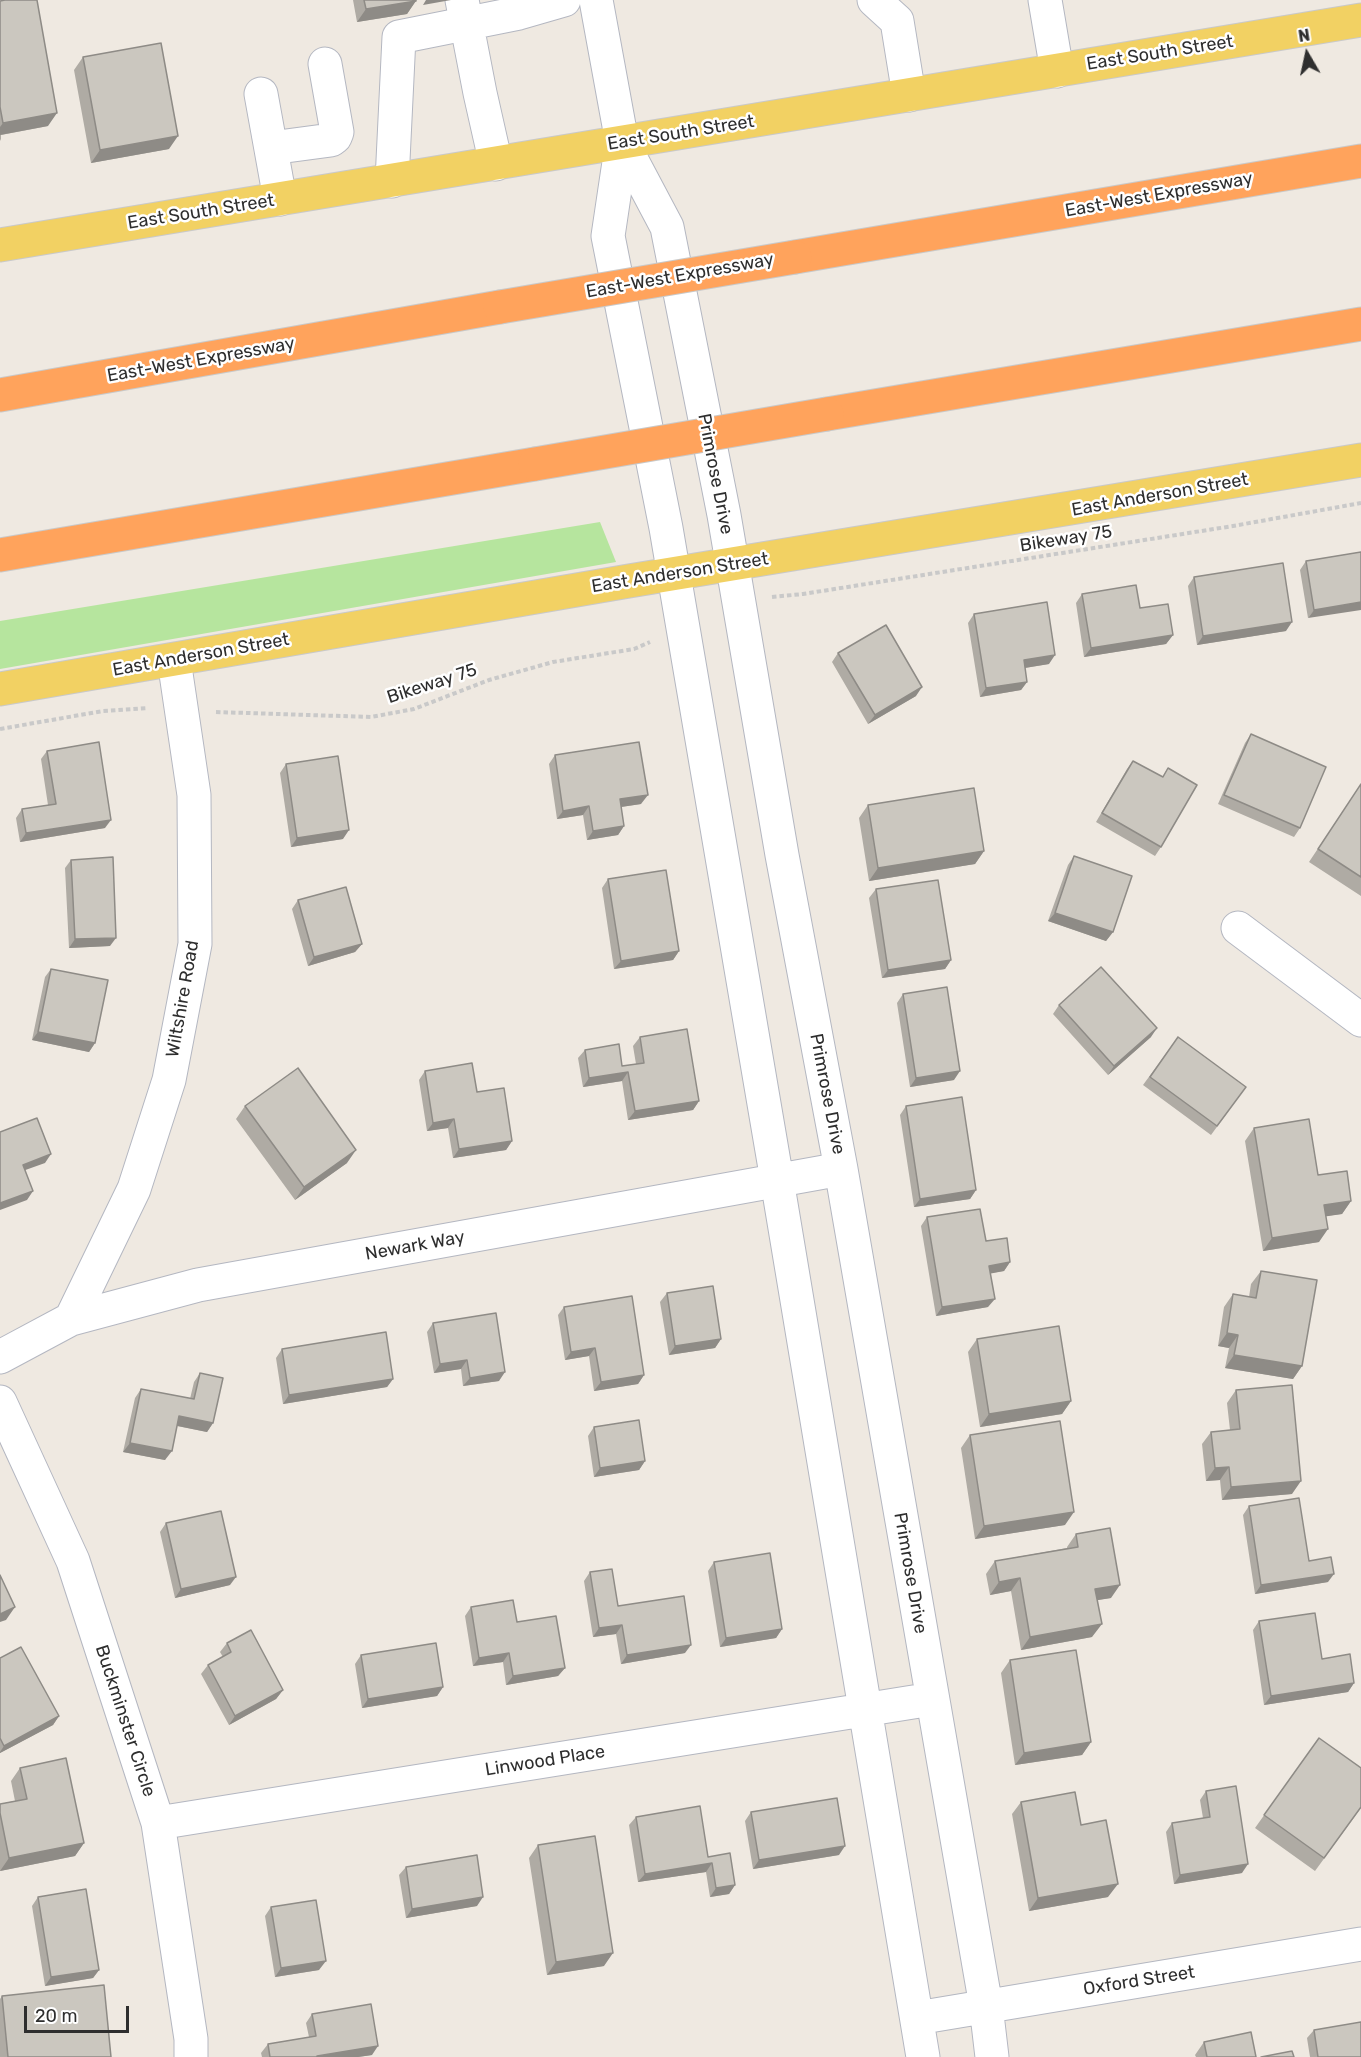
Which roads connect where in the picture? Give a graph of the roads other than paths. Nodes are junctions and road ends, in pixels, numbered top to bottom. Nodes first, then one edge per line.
1 (564, 0) edge
2 (596, 0) edge
3 (874, 0) edge
4 (1045, 0) edge
5 (464, 12) edge
6 (1361, 20) edge
7 (325, 64) dead end
8 (1057, 70) junction
9 (261, 94) dead end
10 (909, 95) junction
11 (622, 142) junction
12 (271, 148) junction
13 (1361, 161) edge
14 (496, 164) junction
15 (392, 181) junction
16 (280, 199) junction
17 (0, 245) edge
18 (1361, 324) edge
19 (0, 395) edge
20 (1361, 460) edge
21 (0, 555) edge
22 (732, 565) junction
23 (672, 574) junction
24 (174, 660) junction
25 (0, 689) edge
26 (1239, 928) dead end
27 (1361, 1020) edge
28 (841, 1169) junction
29 (777, 1179) junction
30 (71, 1319) junction
31 (0, 1357) edge
32 (0, 1402) edge
33 (932, 1699) junction
34 (865, 1710) junction
35 (158, 1823) junction
36 (1361, 1944) edge
37 (986, 2006) junction
38 (917, 2018) junction
39 (190, 2057) edge
40 (923, 2057) edge
41 (992, 2057) edge

1 - 5 street
2 - 11 street, Primrose Drive
3 - 10 street
4 - 8 street
5 - 14 street
5 - 15 street
6 - 8 main road, East South Street
7 - 12 street
8 - 10 main road, East South Street
9 - 12 street
10 - 11 main road, East South Street
11 - 14 main road, East South Street
11 - 22 street, Primrose Drive
11 - 23 street, Primrose Drive
12 - 16 street
13 - 19 highway, East-West Expressway, bridge
14 - 15 main road, East South Street
15 - 16 main road, East South Street
16 - 17 main road, East South Street
18 - 21 highway, bridge
20 - 22 main road, East Anderson Street
22 - 23 main road, East Anderson Street
22 - 28 street, Primrose Drive
23 - 24 main road, East Anderson Street
23 - 29 street, Primrose Drive
24 - 25 main road, East Anderson Street
24 - 30 street, Wiltshire Road
26 - 27 street
28 - 29 street, Newark Way
28 - 33 street, Primrose Drive
29 - 30 street, Newark Way
29 - 34 street, Primrose Drive
30 - 31 street, Newark Way
32 - 35 street, Buckminster Circle
33 - 34 street, Linwood Place
33 - 37 street, Primrose Drive
34 - 35 street, Linwood Place
34 - 38 street, Primrose Drive
35 - 39 street, Buckminster Circle
36 - 37 street, Oxford Street
37 - 38 street, Oxford Street
37 - 41 street, Primrose Drive
38 - 40 street, Primrose Drive

